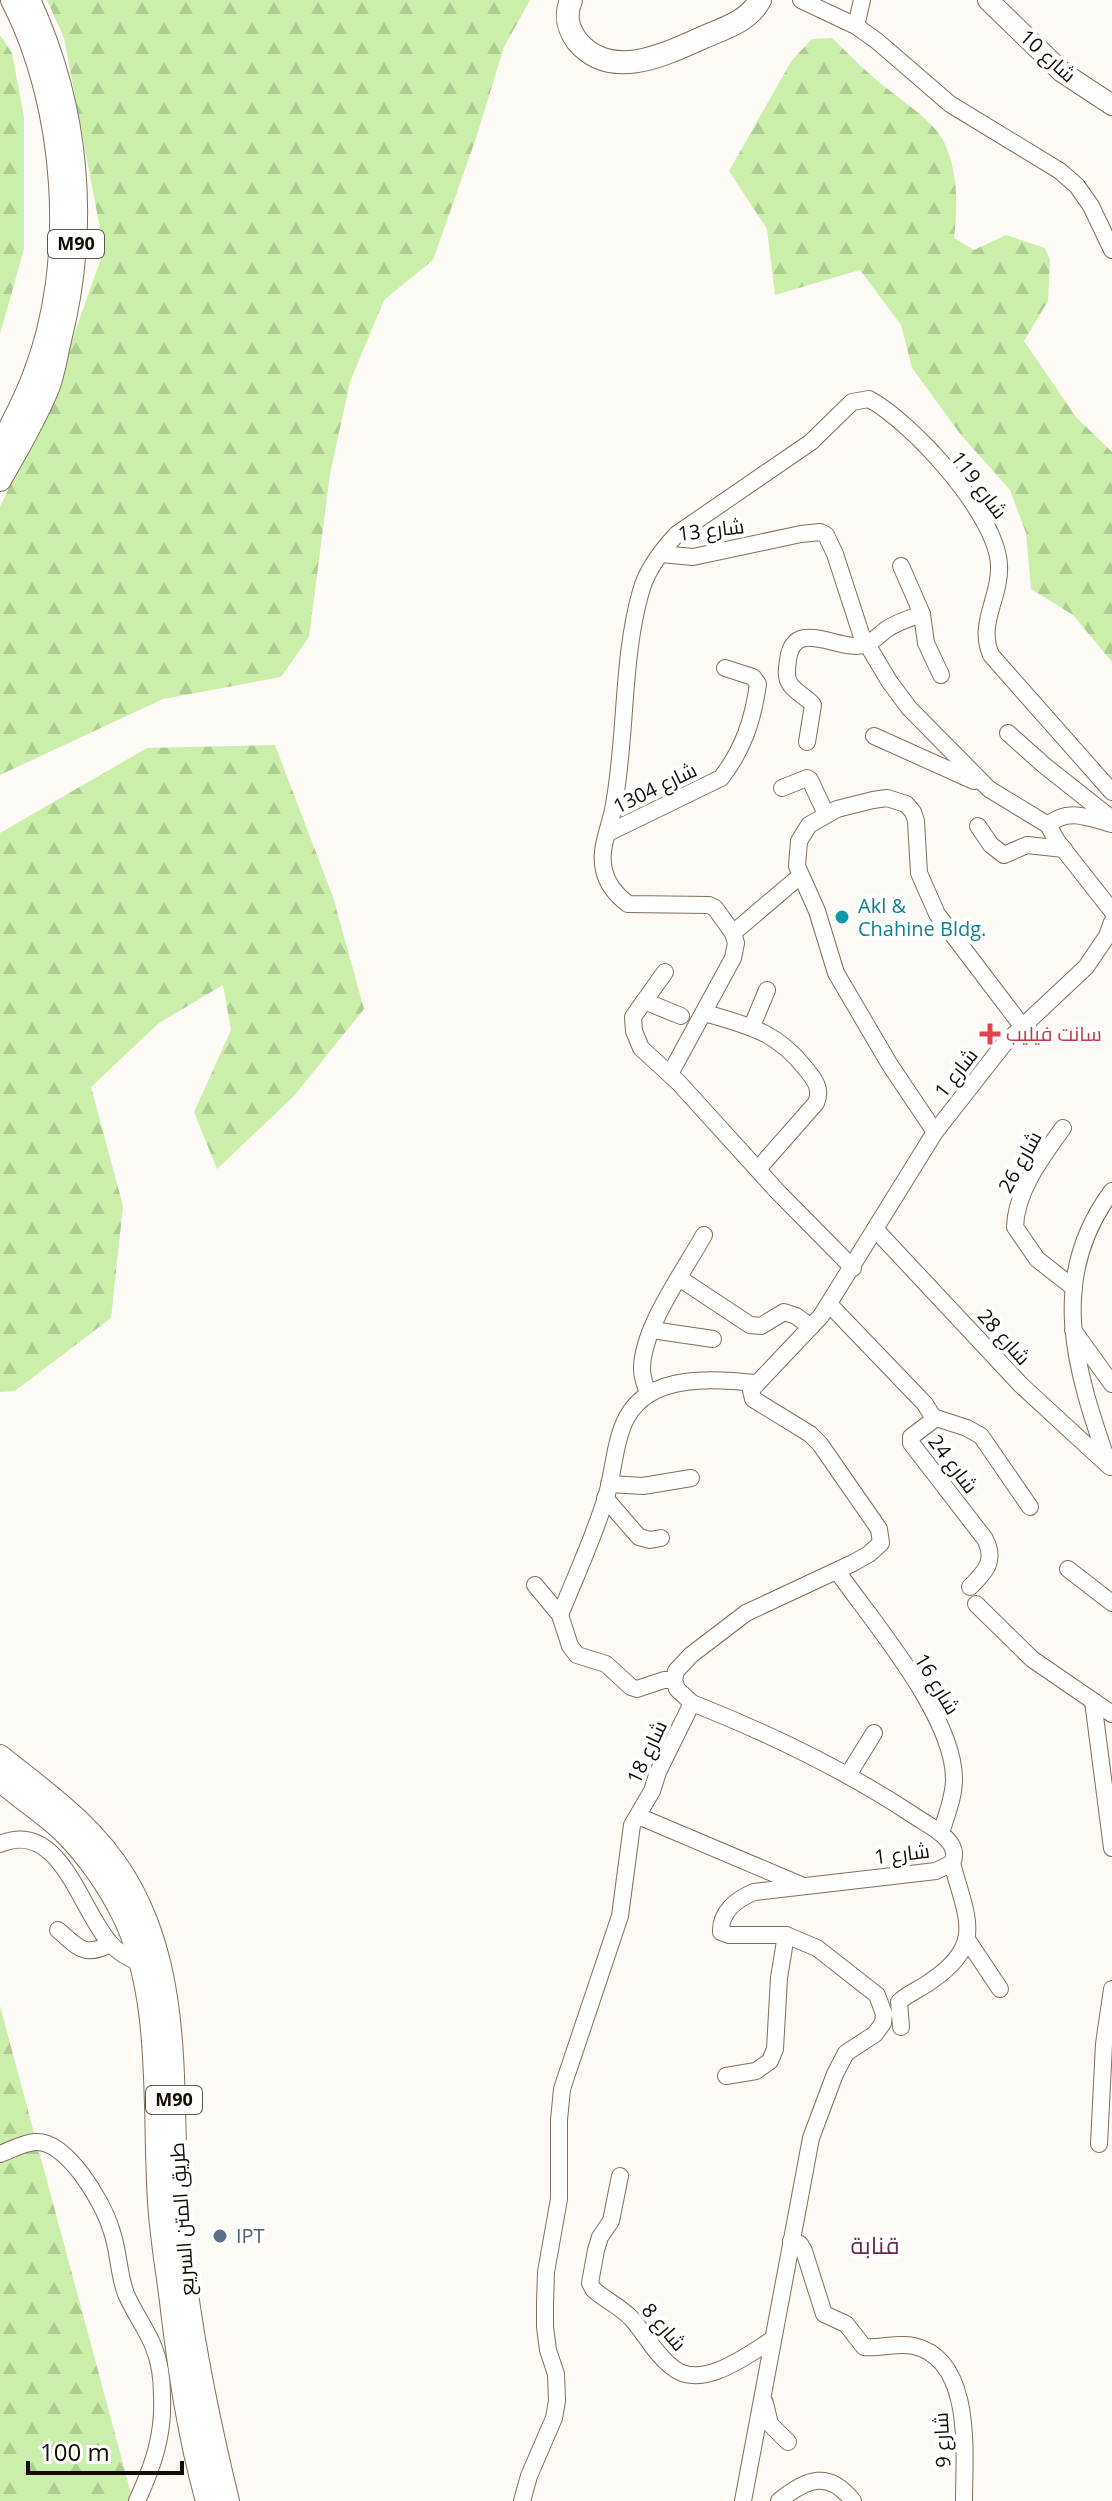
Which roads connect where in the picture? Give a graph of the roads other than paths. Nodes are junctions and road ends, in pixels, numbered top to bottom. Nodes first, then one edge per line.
1 (0, 0) edge
2 (12, 0) edge
3 (29, 0) edge
4 (571, 0) edge
5 (760, 0) edge
6 (801, 0) edge
7 (862, 0) edge
8 (988, 0) edge
9 (856, 26) junction
10 (27, 34) junction
11 (1112, 105) edge
12 (1105, 219) edge
13 (1112, 250) edge
14 (0, 447) edge
15 (0, 480) edge
16 (661, 554) junction
17 (901, 566) dead end
18 (922, 614) junction
19 (866, 645) junction
20 (725, 668) dead end
21 (941, 675) dead end
22 (1008, 733) dead end
23 (874, 736) dead end
24 (807, 742) dead end
25 (782, 788) dead end
26 (989, 789) junction
27 (1112, 792) edge
28 (826, 814) junction
29 (1112, 821) edge
30 (1048, 825) junction
31 (978, 826) dead end
32 (608, 833) junction
33 (1064, 849) junction
34 (800, 876) junction
35 (1112, 911) edge
36 (1110, 932) edge
37 (733, 933) junction
38 (665, 972) dead end
39 (767, 990) dead end
40 (644, 1001) junction
41 (705, 1013) junction
42 (681, 1016) dead end
43 (752, 1026) junction
44 (1022, 1026) junction
45 (670, 1074) junction
46 (1063, 1128) dead end
47 (935, 1132) junction
48 (758, 1169) junction
49 (1112, 1191) edge
50 (875, 1229) junction
51 (704, 1235) dead end
52 (853, 1268) junction
53 (679, 1278) junction
54 (1074, 1288) junction
55 (829, 1304) junction
56 (811, 1327) junction
57 (1072, 1328) junction
58 (652, 1330) junction
59 (713, 1339) dead end
60 (756, 1383) junction
61 (1112, 1384) edge
62 (648, 1393) junction
63 (933, 1417) junction
64 (1111, 1470) edge
65 (691, 1478) dead end
66 (607, 1491) junction
67 (1030, 1507) dead end
68 (661, 1538) dead end
69 (1068, 1569) dead end
70 (837, 1571) junction
71 (535, 1585) dead end
72 (970, 1587) dead end
73 (1112, 1603) edge
74 (976, 1604) dead end
75 (560, 1615) junction
76 (674, 1680) junction
77 (1093, 1701) junction
78 (692, 1703) junction
79 (1112, 1714) edge
80 (874, 1733) dead end
81 (0, 1756) edge
82 (848, 1775) junction
83 (0, 1780) edge
84 (638, 1816) junction
85 (941, 1833) junction
86 (0, 1844) edge
87 (1112, 1848) edge
88 (952, 1863) junction
89 (801, 1885) junction
90 (58, 1930) dead end
91 (786, 1935) junction
92 (968, 1941) junction
93 (110, 1944) junction
94 (141, 1964) junction
95 (1000, 1989) dead end
96 (1112, 1989) edge
97 (901, 2027) dead end
98 (726, 2076) dead end
99 (1099, 2144) dead end
100 (0, 2154) edge
101 (620, 2176) dead end
102 (791, 2241) junction
103 (773, 2339) junction
104 (763, 2393) junction
105 (788, 2442) dead end
106 (203, 2497) edge
107 (137, 2501) edge
108 (228, 2501) edge
109 (522, 2501) edge
110 (743, 2501) edge
111 (779, 2501) edge
112 (853, 2501) edge
113 (964, 2501) edge

1 - 10 highway
2 - 10 highway, M90
3 - 15 highway, M90
4 - 5 highway
6 - 9 street
7 - 9 street
8 - 11 main road, شارع 10
9 - 12 street
10 - 14 highway, M90
12 - 13 street
16 - 19 street, شارع 13
16 - 27 street, شارع 119
16 - 32 street, شارع 13
17 - 18 street
18 - 19 street
18 - 21 street
19 - 24 street
19 - 26 street, شارع 13
20 - 32 street, شارع 1304
22 - 29 street
23 - 26 street
25 - 28 street
26 - 30 street, شارع 13
28 - 34 street
28 - 44 street
29 - 30 street
30 - 33 street
31 - 33 street
32 - 37 street, شارع 13
33 - 35 street
34 - 37 street
34 - 47 street
36 - 44 street, شارع 1
37 - 41 street
38 - 40 street
39 - 43 street
40 - 42 street
40 - 45 street
41 - 43 street
41 - 45 street
43 - 48 street
44 - 47 street, شارع 1
45 - 48 street
46 - 54 street, شارع 26
47 - 50 street, شارع 1
48 - 52 street
49 - 54 street
50 - 52 street, شارع 1
50 - 64 street, شارع 28
51 - 53 street
52 - 55 street, شارع 1
53 - 56 street
53 - 58 street
54 - 57 street
55 - 56 street, شارع 1
55 - 63 street, شارع 24
56 - 60 street, شارع 1
57 - 61 street
57 - 64 street
58 - 59 street
58 - 62 street
60 - 62 street
60 - 70 street
62 - 66 street
63 - 67 street
63 - 72 street, شارع 24
65 - 66 street
66 - 68 street
66 - 75 street
69 - 73 street
70 - 76 street
70 - 85 street, شارع 16
71 - 75 street
74 - 77 street
75 - 76 street
76 - 78 street, شارع 1
77 - 79 street
77 - 87 street
78 - 82 street, شارع 1
78 - 84 street, شارع 18
80 - 82 street
81 - 108 highway, طريق المتن السريع / M90
82 - 85 street, شارع 1
83 - 94 highway, طريق المتن السريع / M90
84 - 89 street
84 - 109 street, شارع 18
85 - 88 street, شارع 1
86 - 93 street
88 - 89 street, شارع 1
88 - 92 street
89 - 91 street, شارع 1
90 - 93 street
91 - 98 street
91 - 102 street, شارع 1
92 - 95 street
92 - 97 street
93 - 94 street
94 - 106 highway, طريق المتن السريع / M90
96 - 99 street
100 - 107 street
101 - 103 street, شارع 8
102 - 103 street, شارع 1
102 - 113 street, شارع 9
103 - 104 street, شارع 1
104 - 105 street
104 - 110 street, شارع 1
111 - 112 street

